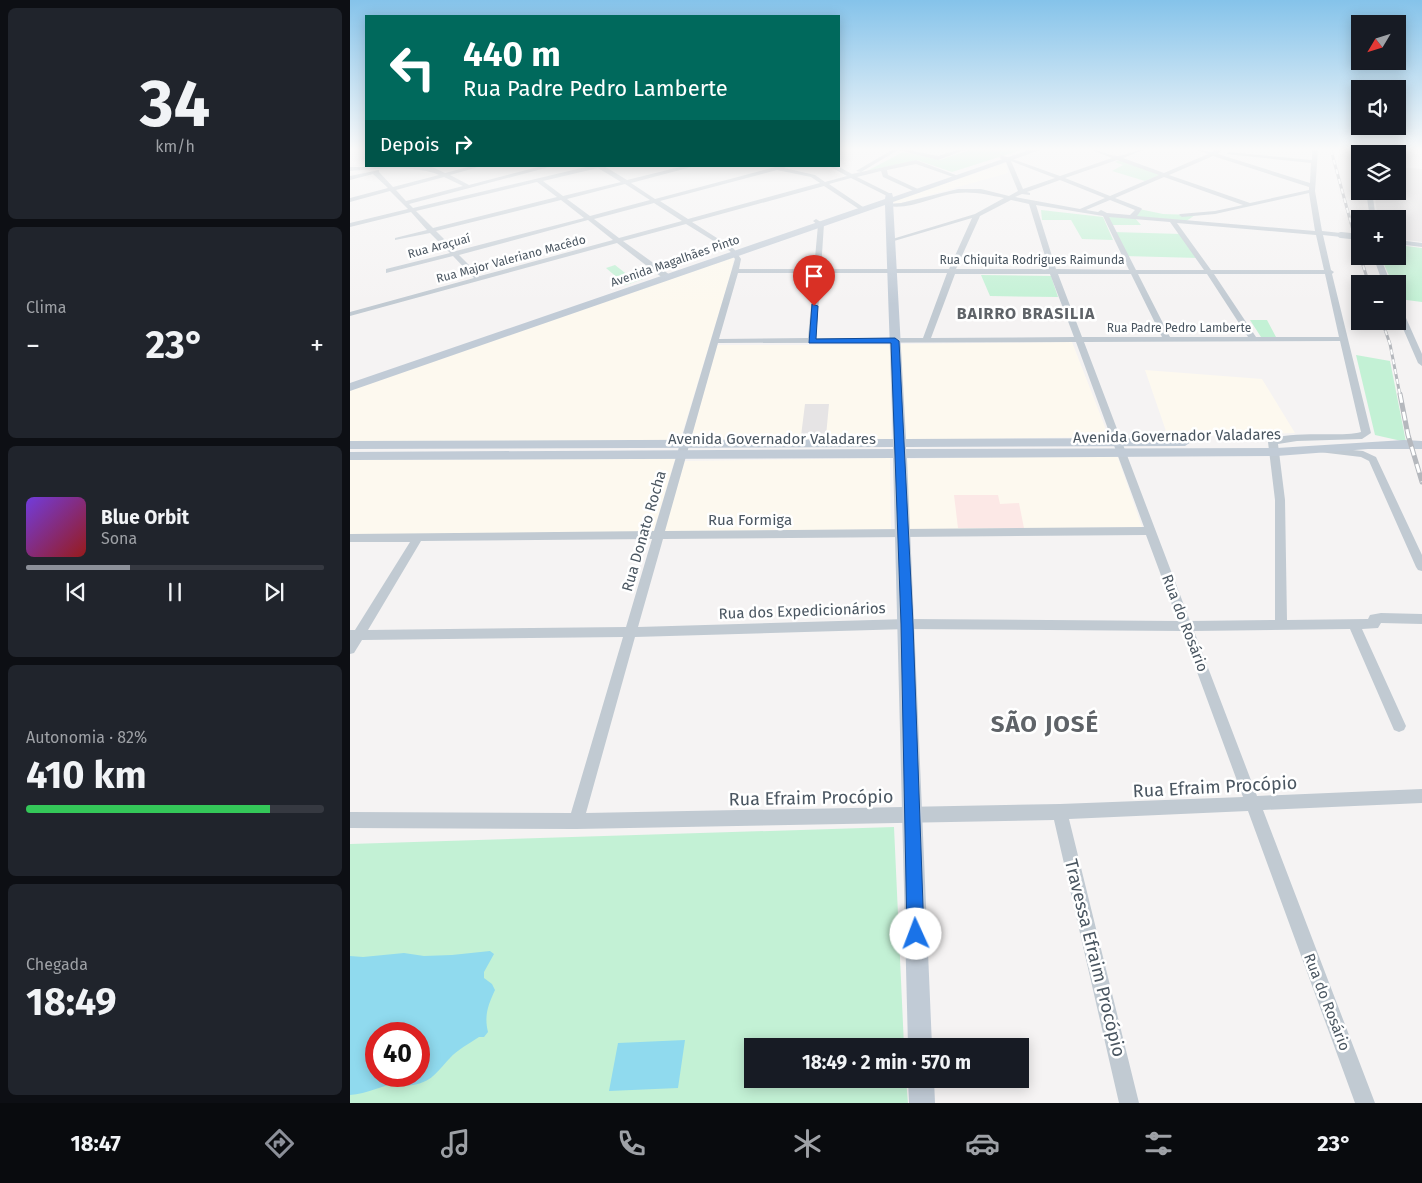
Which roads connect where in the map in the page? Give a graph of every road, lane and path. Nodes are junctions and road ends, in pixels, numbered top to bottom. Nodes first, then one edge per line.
1 (410, 201) edge
2 (448, 201) edge
3 (551, 201) edge
4 (565, 201) edge
5 (650, 201) edge
6 (658, 201) edge
7 (761, 201) edge
8 (851, 201) edge
9 (884, 201) edge
10 (886, 201) edge
11 (889, 201) edge
12 (912, 201) edge
13 (1003, 201) edge
14 (1031, 201) edge
15 (1101, 201) edge
16 (1118, 201) edge
17 (1241, 201) edge
18 (1258, 201) edge
19 (1314, 201) edge
20 (1034, 202) junction
21 (404, 203) joint
22 (1248, 204) junction
23 (861, 208) junction
24 (1083, 209) junction
25 (1138, 209) junction
26 (412, 210) junction
27 (1106, 214) junction
28 (977, 215) junction
29 (1195, 215) junction
30 (1133, 216) junction
31 (588, 218) junction
32 (1172, 221) junction
33 (687, 222) junction
34 (1185, 222) junction
35 (819, 223) junction
36 (350, 225) edge
37 (432, 230) junction
38 (1319, 233) junction
39 (1351, 236) edge
40 (397, 238) dead end
41 (892, 240) junction
42 (618, 241) junction
43 (1406, 243) edge
44 (1422, 245) edge
45 (733, 252) junction
46 (454, 253) junction
47 (389, 271) dead end
48 (817, 271) junction
49 (893, 271) junction
50 (952, 271) junction
51 (1053, 271) junction
52 (734, 272) junction
53 (1132, 272) junction
54 (1330, 272) junction
55 (1210, 273) junction
56 (665, 276) junction
57 (479, 279) junction
58 (350, 314) edge
59 (1406, 327) edge
60 (1166, 339) junction
61 (1253, 339) junction
62 (1344, 339) junction
63 (926, 340) junction
64 (1079, 340) junction
65 (475, 341) junction
66 (714, 341) junction
67 (812, 341) junction
68 (895, 341) junction
69 (1422, 364) edge
70 (350, 380) edge
71 (350, 387) edge
72 (350, 445) edge
73 (1422, 445) edge
74 (1344, 446) junction
75 (1273, 447) junction
76 (1119, 448) junction
77 (899, 449) junction
78 (683, 450) junction
79 (1314, 450) junction
80 (514, 451) junction
81 (350, 456) edge
82 (1151, 531) junction
83 (902, 533) junction
84 (658, 535) junction
85 (418, 537) junction
86 (350, 538) edge
87 (1422, 567) edge
88 (1422, 619) edge
89 (907, 624) junction
90 (1281, 624) junction
91 (1354, 624) junction
92 (1186, 626) junction
93 (631, 632) junction
94 (354, 635) edge
95 (350, 649) edge
96 (1399, 726) dead end
97 (1422, 796) edge
98 (1252, 804) junction
99 (1060, 812) junction
100 (912, 815) junction
101 (350, 820) edge
102 (576, 821) junction
103 (920, 1038) edge
104 (921, 1088) edge
105 (922, 1103) edge
106 (1130, 1103) edge
107 (1365, 1103) edge

1 - 21 street
2 - 26 street
3 - 37 street
4 - 31 street
5 - 31 street, Rua Araçuaí
6 - 33 street
7 - 33 street, Rua Major Valeriano Macêdo
8 - 23 street
9 - 23 street, Avenida Magalhães Pinto
10 - 41 street
11 - 12 street
13 - 28 street
14 - 20 street
15 - 24 street
16 - 25 street
17 - 22 street
18 - 22 street
19 - 38 street
20 - 24 street
20 - 27 street
20 - 51 street, Rua do Rosário
21 - 26 street
22 - 29 street
23 - 35 street, Avenida Magalhães Pinto
24 - 27 street
25 - 29 street
25 - 30 street
26 - 36 street
26 - 37 street
27 - 30 street
27 - 53 street
28 - 41 street
28 - 50 street
29 - 34 street
30 - 32 street
31 - 42 street
31 - 46 street, Rua Araçuaí
32 - 34 street
32 - 55 street
33 - 42 street, Rua Major Valeriano Macêdo
33 - 45 street
34 - 38 street
35 - 45 street, Avenida Magalhães Pinto
35 - 48 street
37 - 40 street
37 - 46 street
38 - 39 street, bridge
38 - 54 street
41 - 49 street
42 - 56 street
42 - 57 street, Rua Major Valeriano Macêdo
43 - 44 street
45 - 52 street, Rua Donato Rocha
45 - 56 street, Avenida Magalhães Pinto
46 - 47 street, Rua Araçuaí
46 - 57 street
48 - 49 street, Rua Chiquita Rodrigues Raimunda
48 - 52 street, Rua Chiquita Rodrigues Raimunda
48 - 67 street
49 - 50 street, Rua Chiquita Rodrigues Raimunda
49 - 68 street
50 - 51 street, Rua Chiquita Rodrigues Raimunda
50 - 63 street
51 - 53 street, Rua Chiquita Rodrigues Raimunda
51 - 64 street, Rua do Rosário
52 - 66 street, Rua Donato Rocha
53 - 55 street, Rua Chiquita Rodrigues Raimunda
53 - 60 street
54 - 55 street, Rua Chiquita Rodrigues Raimunda
54 - 62 street
55 - 61 street
56 - 65 street, Avenida Magalhães Pinto
57 - 58 street, Rua Major Valeriano Macêdo
59 - 69 street
60 - 61 street, Rua Padre Pedro Lamberte
60 - 64 street, Rua Padre Pedro Lamberte
61 - 62 street, Rua Padre Pedro Lamberte
62 - 75 street
63 - 64 street, Rua Padre Pedro Lamberte
63 - 68 street, Rua Padre Pedro Lamberte
64 - 76 street, Rua do Rosário
65 - 70 street, Avenida Magalhães Pinto
65 - 71 street, Avenida Magalhães Pinto
66 - 67 street, Rua Padre Pedro Lamberte
66 - 78 street, Rua Donato Rocha
67 - 68 street, Rua Padre Pedro Lamberte
68 - 77 street
72 - 80 street, Avenida Governador Valadares
73 - 74 street, Avenida Governador Valadares
74 - 75 street, Avenida Governador Valadares
74 - 79 street, Avenida Governador Valadares
75 - 76 street, Avenida Governador Valadares
75 - 79 street, Avenida Governador Valadares
75 - 90 street
76 - 77 street, Avenida Governador Valadares
76 - 82 street, Rua do Rosário
77 - 78 street, Avenida Governador Valadares
77 - 83 street
78 - 80 street, Avenida Governador Valadares
78 - 84 street, Rua Donato Rocha
79 - 87 street
80 - 81 street, Avenida Governador Valadares
82 - 83 street, Rua Formiga
82 - 92 street, Rua do Rosário
83 - 84 street, Rua Formiga
83 - 89 street
84 - 85 street, Rua Formiga
84 - 93 street, Rua Donato Rocha
85 - 86 street, Rua Formiga
85 - 94 street
88 - 91 street, Rua dos Expedicionários
89 - 92 street, Rua dos Expedicionários
89 - 93 street, Rua dos Expedicionários
89 - 100 street
90 - 91 street, Rua dos Expedicionários
90 - 92 street, Rua dos Expedicionários
91 - 96 street
92 - 98 street, Rua do Rosário
93 - 94 street, Rua dos Expedicionários
93 - 102 street, Rua Donato Rocha
94 - 95 street
97 - 98 street, Rua Efraim Procópio
98 - 99 street, Rua Efraim Procópio
98 - 107 street, Rua do Rosário
99 - 100 street, Rua Efraim Procópio
99 - 106 street, Travessa Efraim Procópio
100 - 102 street, Rua Efraim Procópio
100 - 103 street
101 - 102 street, Rua Efraim Procópio
104 - 105 street

